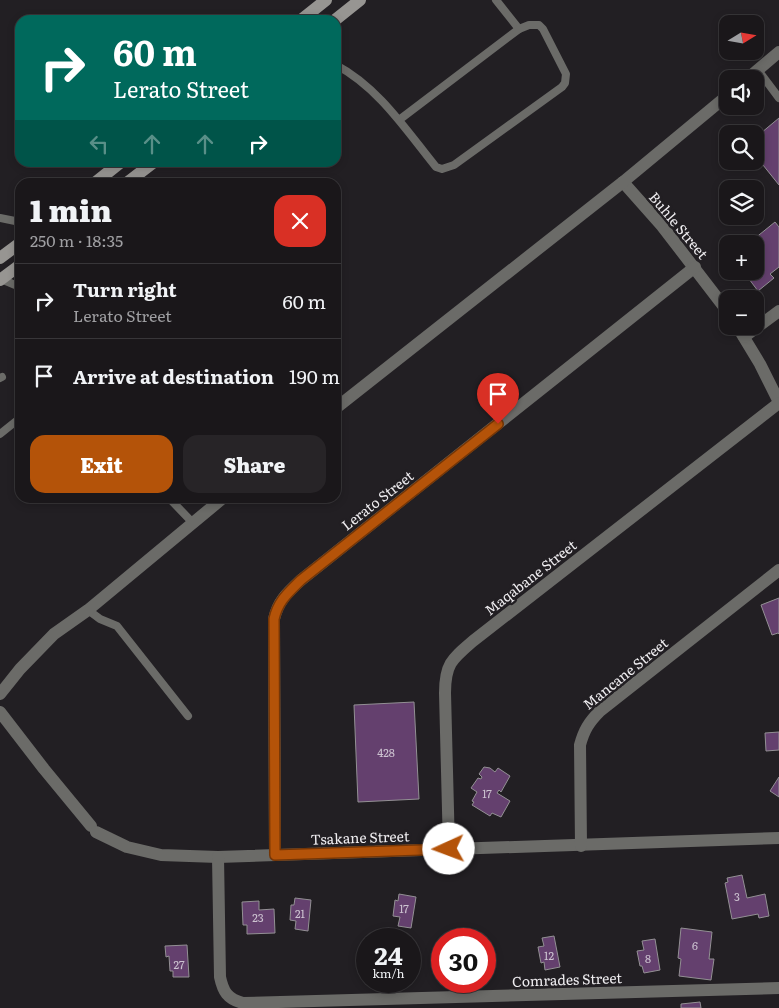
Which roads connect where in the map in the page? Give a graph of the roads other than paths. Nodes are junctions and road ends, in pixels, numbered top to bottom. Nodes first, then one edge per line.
1 (326, 0) edge
2 (360, 0) edge
3 (496, 0) edge
4 (307, 15) edge
5 (341, 15) edge
6 (519, 29) junction
7 (779, 52) edge
8 (341, 67) edge
9 (758, 70) edge
10 (764, 78) edge
11 (779, 98) edge
12 (719, 102) edge
13 (398, 120) junction
14 (115, 167) edge
15 (148, 167) edge
16 (101, 178) edge
17 (133, 178) edge
18 (623, 182) junction
19 (0, 218) edge
20 (15, 221) edge
21 (15, 247) edge
22 (0, 258) edge
23 (695, 267) junction
24 (15, 269) edge
25 (0, 280) edge
26 (15, 284) edge
27 (719, 300) edge
28 (779, 311) edge
29 (744, 337) joint
30 (779, 402) edge
31 (341, 404) edge
32 (15, 422) edge
33 (0, 434) edge
34 (175, 503) edge
35 (217, 503) edge
36 (192, 522) junction
37 (779, 570) edge
38 (88, 610) junction
39 (0, 694) edge
40 (0, 712) edge
41 (188, 716) dead end
42 (779, 838) edge
43 (581, 846) junction
44 (449, 849) junction
45 (275, 855) junction
46 (218, 858) junction
47 (779, 988) edge

1 - 4 main road
2 - 5 main road
3 - 6 lane
6 - 13 lane
6 - 13 lane
7 - 9 street
8 - 13 lane
10 - 11 lane
12 - 18 street
14 - 16 main road
15 - 17 main road
18 - 23 street, Buhle Street
18 - 31 street
19 - 20 lane
21 - 22 main road
23 - 27 street, Buhle Street
23 - 45 street, Lerato Street
24 - 25 main road
25 - 26 lane
28 - 29 street
29 - 30 street
30 - 44 street, Maqabane Street
32 - 33 lane
34 - 36 lane
35 - 36 street
36 - 38 street
37 - 43 street, Mancane Street
38 - 39 street
38 - 41 lane
40 - 46 street, Tsakane Street
42 - 43 street, Tsakane Street
43 - 44 street, Tsakane Street
44 - 45 street, Tsakane Street
45 - 46 street, Tsakane Street
46 - 47 street, Comrades Street

